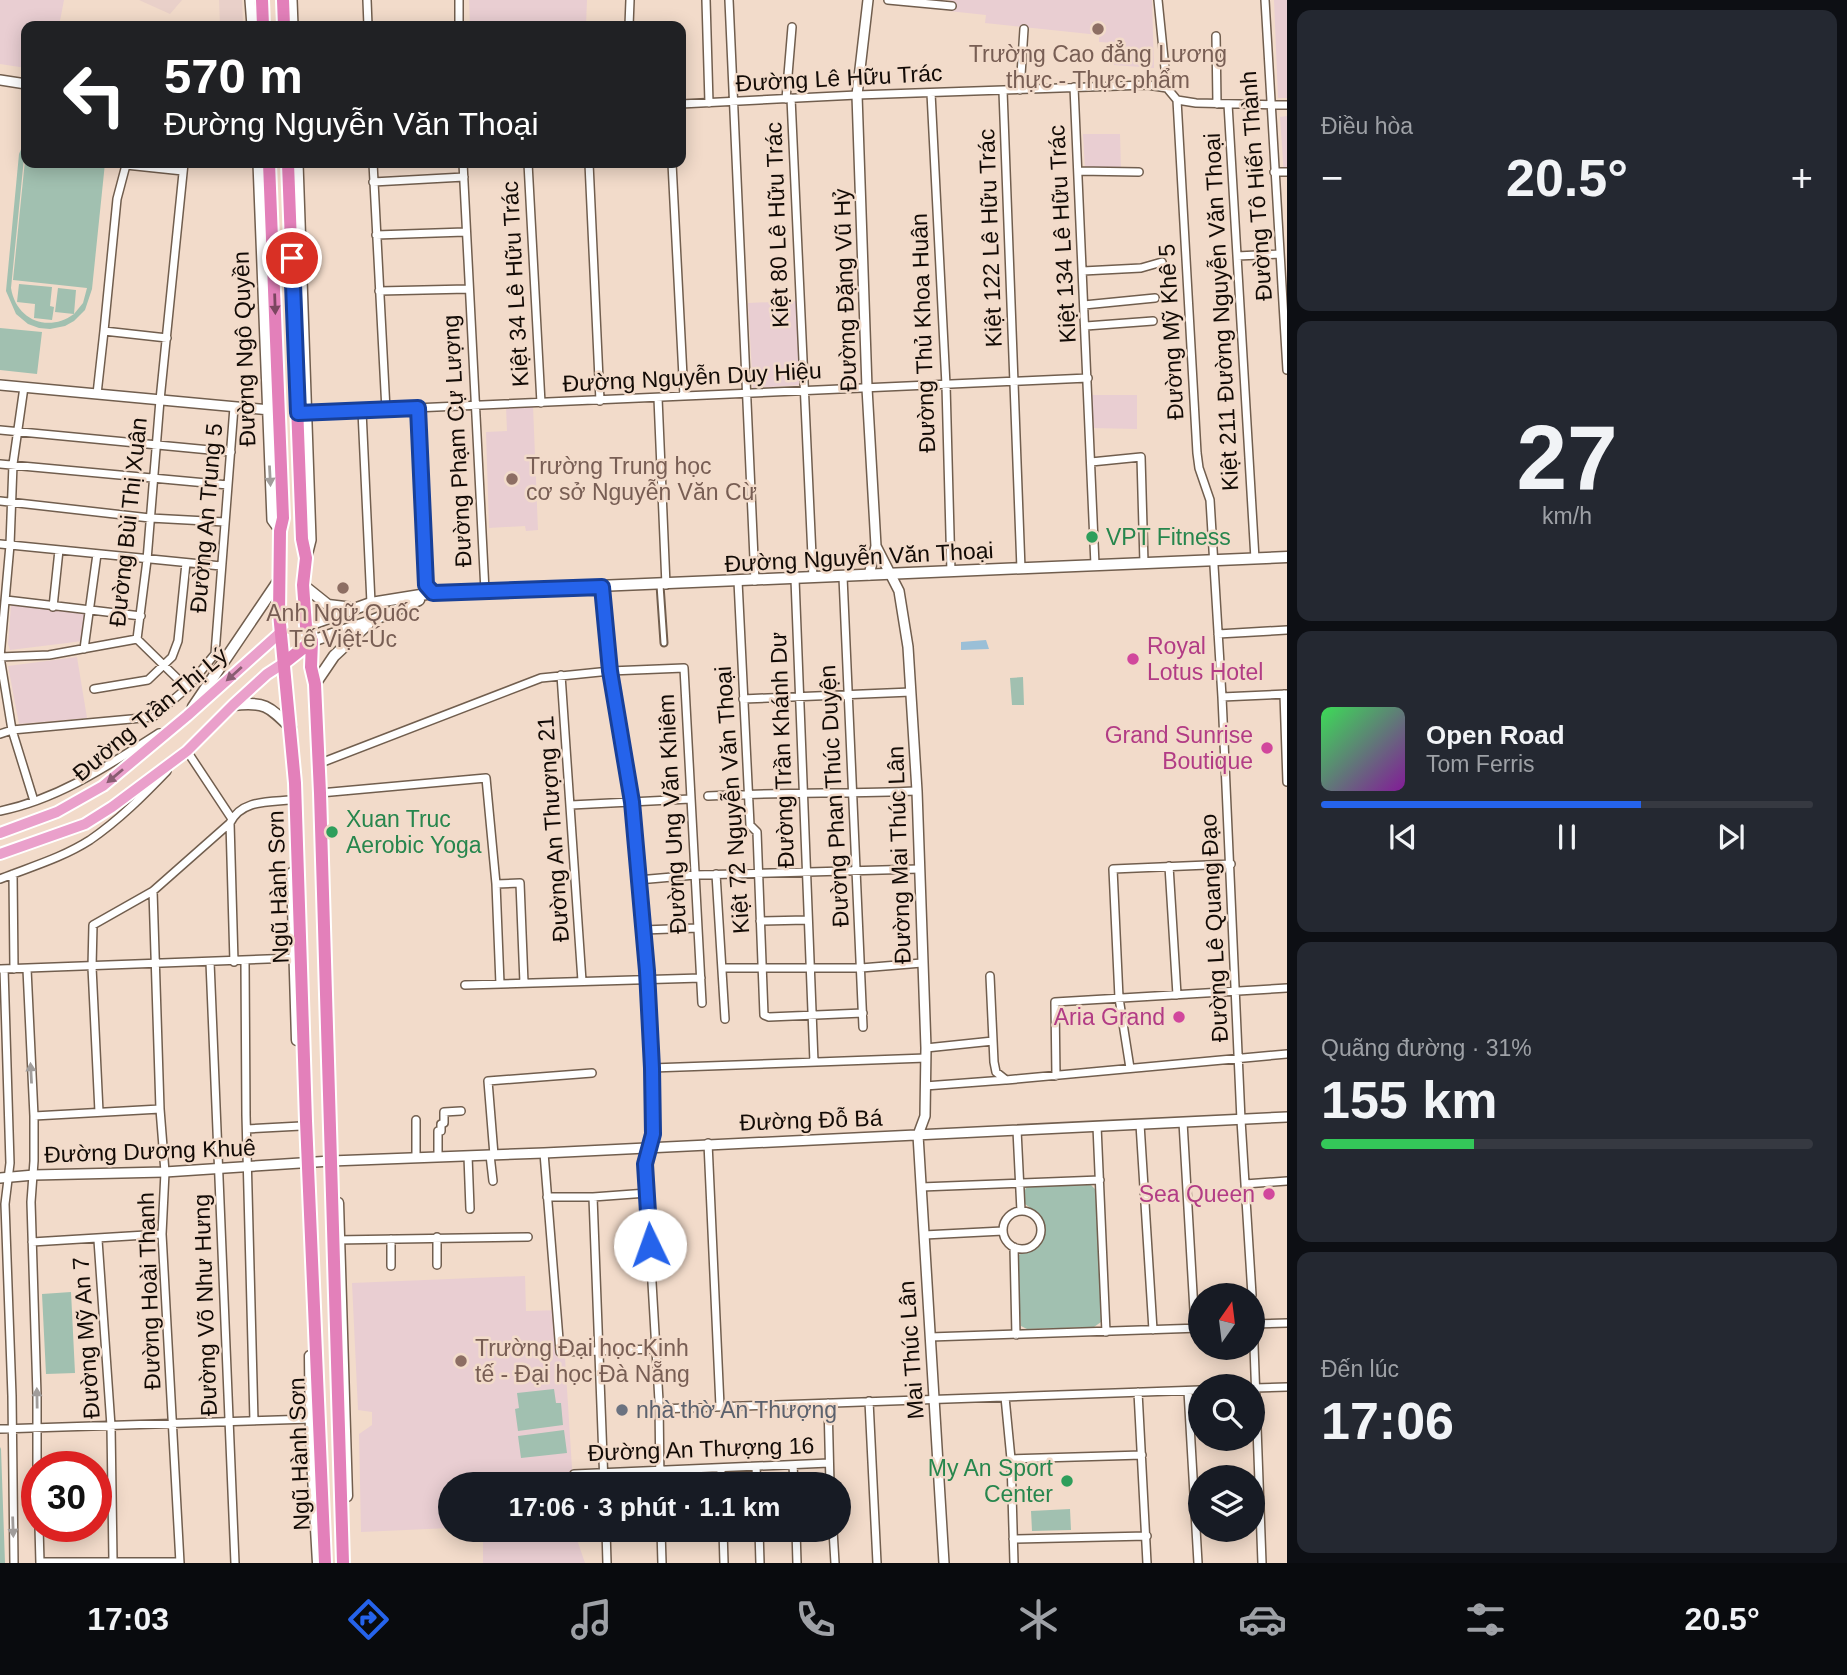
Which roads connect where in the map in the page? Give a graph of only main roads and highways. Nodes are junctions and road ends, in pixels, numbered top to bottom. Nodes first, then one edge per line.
1 (262, 0) edge
2 (283, 0) edge
3 (263, 21) edge
4 (284, 21) edge
5 (269, 168) edge
6 (288, 168) edge
7 (1287, 557) edge
8 (279, 580) junction
9 (303, 585) junction
10 (433, 593) junction
11 (357, 608) junction
12 (371, 621) junction
13 (306, 626) junction
14 (281, 632) junction
15 (312, 641) junction
16 (284, 663) junction
17 (315, 684) junction
18 (233, 705) junction
19 (187, 716) junction
20 (291, 728) junction
21 (295, 783) junction
22 (0, 833) edge
23 (0, 853) edge
24 (333, 1161) junction
25 (305, 1163) junction
26 (337, 1240) junction
27 (342, 1418) junction
28 (322, 1563) edge
29 (343, 1563) edge
30 (349, 1563) edge

1 - 3 highway
2 - 4 highway
5 -> 8 highway, Đường Ngô Quyền
6 - 9 highway
7 - 10 main road, Đường Nguyễn Văn Thoại
8 - 14 highway, Đường Ngô Quyền
8 - 19 main road
9 - 11 main road
9 - 13 highway
10 - 11 main road, Đường Nguyễn Văn Thoại
10 - 12 main road, Đường Nguyễn Văn Thoại
11 - 13 main road, Đường Nguyễn Văn Thoại
12 - 15 main road, Đường Nguyễn Văn Thoại
12 - 17 main road
13 - 14 highway
13 - 15 highway
14 - 16 highway, Đường Ngô Quyền
14 -> 19 main road, Đường Trần Thị Lý
15 - 16 highway
15 - 17 highway, Ngũ Hành Sơn
16 - 18 main road, Đường Trần Thị Lý
16 - 20 highway, Đường Ngô Quyền
17 - 24 highway, Ngũ Hành Sơn
18 - 20 main road
18 - 23 main road, Đường Trần Thị Lý
19 -> 22 main road, Đường Trần Thị Lý
20 - 21 highway, Đường Ngô Quyền
21 - 25 highway, Ngũ Hành Sơn
21 - 25 main road, Ngũ Hành Sơn
24 - 26 main road, Ngũ Hành Sơn
24 - 26 highway, Ngũ Hành Sơn
25 - 28 highway, Ngũ Hành Sơn
26 - 27 highway, Ngũ Hành Sơn
27 - 29 highway, Ngũ Hành Sơn
27 - 30 main road, Ngũ Hành Sơn

